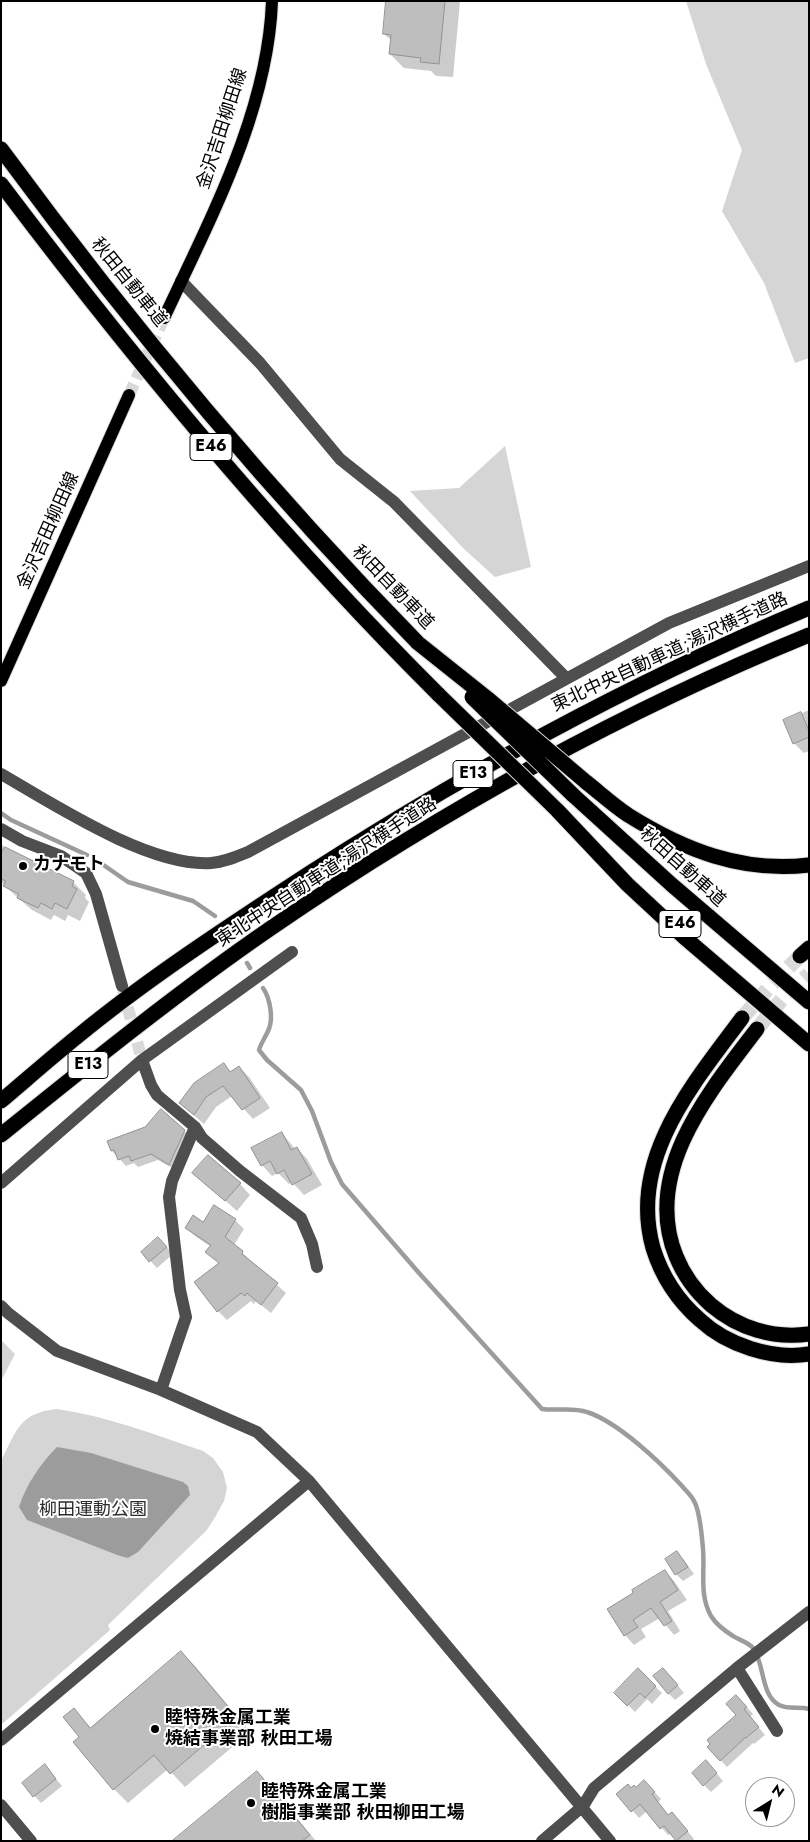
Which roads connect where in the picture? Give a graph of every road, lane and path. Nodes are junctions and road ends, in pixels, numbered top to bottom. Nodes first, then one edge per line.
1 (272, 1) edge
2 (1, 149) edge
3 (1, 184) edge
4 (181, 281) junction
5 (164, 318) tunnel mouth
6 (129, 395) tunnel mouth
7 (809, 566) edge
8 (809, 608) edge
9 (809, 635) edge
10 (418, 643) junction
11 (566, 678) junction
12 (1, 681) edge
13 (1, 774) edge
14 (557, 810) junction
15 (1, 829) edge
16 (809, 865) edge
17 (292, 952) dead end
18 (122, 986) tunnel mouth
19 (809, 1002) edge
20 (742, 1018) tunnel mouth
21 (757, 1029) tunnel mouth
22 (809, 1032) edge
23 (809, 1044) edge
24 (142, 1060) junction
25 (1, 1101) edge
26 (196, 1127) junction
27 (1, 1135) edge
28 (1, 1183) edge
29 (317, 1268) dead end
30 (1, 1306) edge
31 (809, 1334) edge
32 (809, 1354) edge
33 (161, 1390) junction
34 (309, 1481) junction
35 (809, 1612) edge
36 (737, 1668) junction
37 (777, 1731) dead end
38 (1, 1740) edge
39 (1, 1805) edge
40 (582, 1806) junction
41 (31, 1841) edge
42 (542, 1841) edge
43 (610, 1841) edge

1 - 4 main road, 金沢吉田柳田線
2 - 10 highway, 秋田自動車道 / E46
3 - 14 highway, E46, bridge
4 - 5 main road, 金沢吉田柳田線
4 - 11 street
6 - 12 main road, 金沢吉田柳田線
7 - 11 street
8 - 25 highway, 東北中央自動車道;湯沢横手道路 / E13
9 - 27 highway, 東北中央自動車道;湯沢横手道路 / E13
10 - 16 highway, bridge
10 - 19 highway, 秋田自動車道 / E46, bridge
11 - 13 street
14 - 22 highway, E46
14 - 23 highway
15 - 18 street
17 - 24 street
20 - 32 highway
21 - 31 highway
24 - 26 street
24 - 28 street
26 - 29 street
26 - 33 street
30 - 33 street
33 - 34 street
34 - 38 street
34 - 40 street
35 - 36 street
36 - 37 street
36 - 40 street
39 - 41 street
40 - 42 street
40 - 43 street

